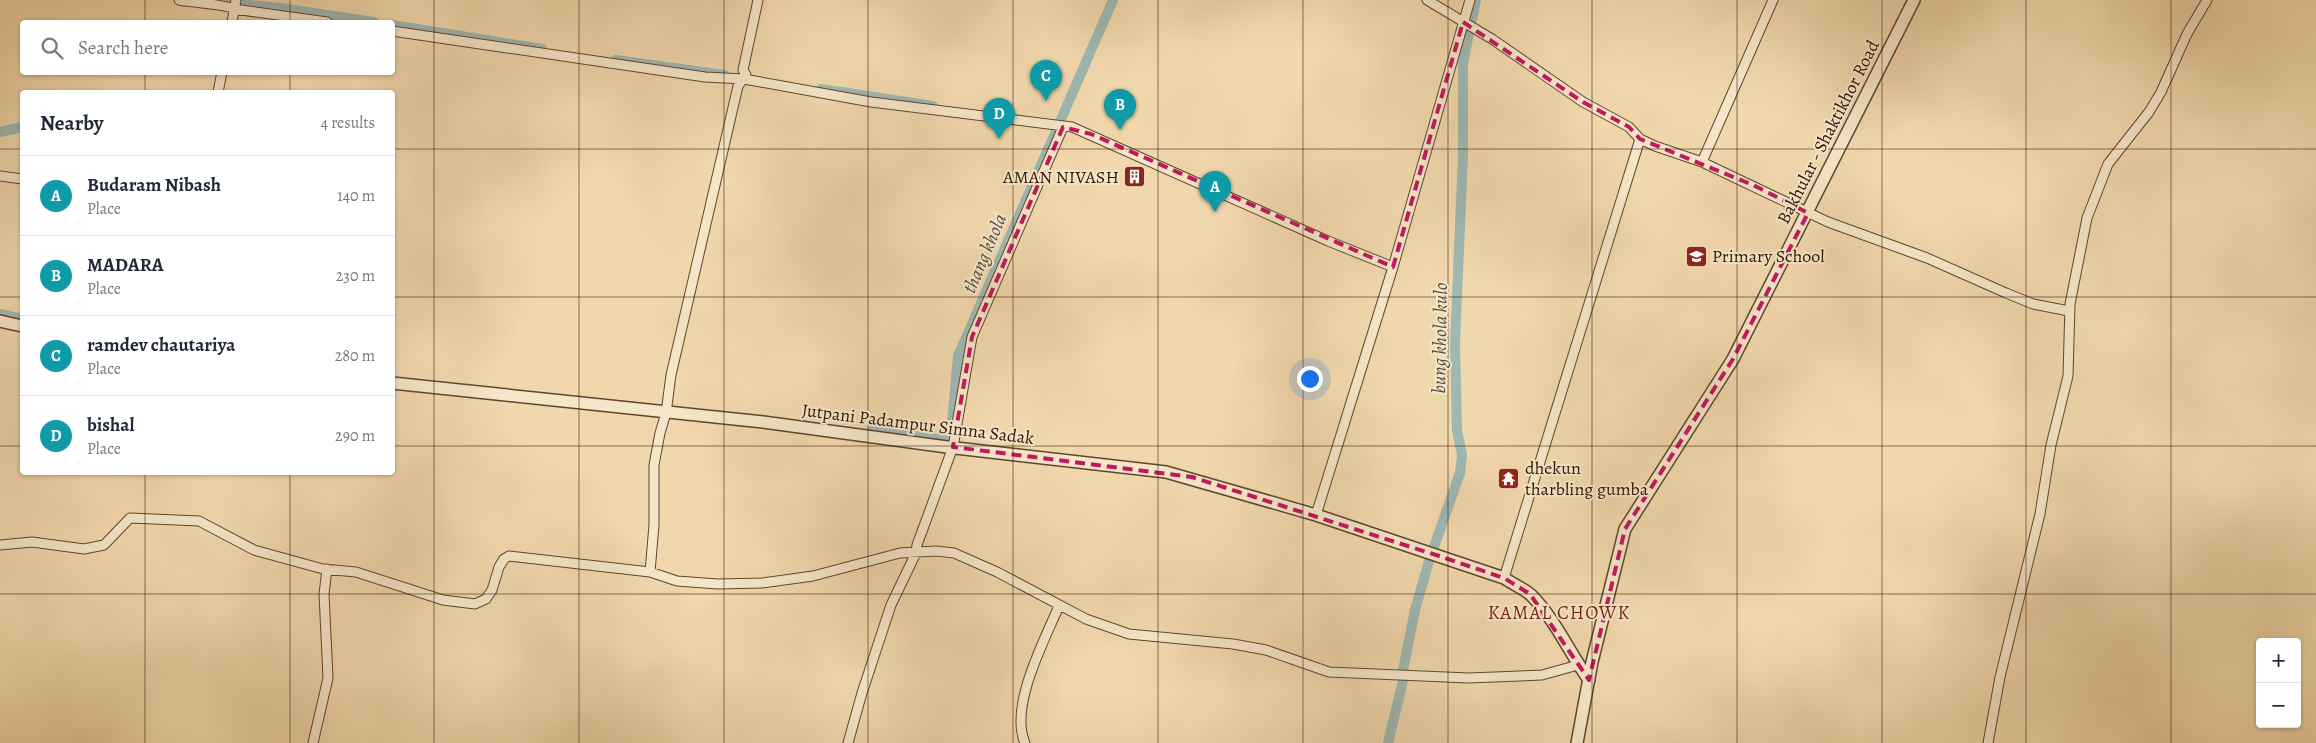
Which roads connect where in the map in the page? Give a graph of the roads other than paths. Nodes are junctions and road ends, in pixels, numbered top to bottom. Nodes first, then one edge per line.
1 (179, 0) edge
2 (758, 0) edge
3 (1427, 0) edge
4 (1470, 0) edge
5 (1774, 0) edge
6 (1914, 0) edge
7 (2207, 0) edge
8 (235, 4) edge
9 (232, 20) edge
10 (317, 20) edge
11 (1464, 22) junction
12 (395, 32) edge
13 (221, 75) edge
14 (745, 78) junction
15 (218, 90) edge
16 (1063, 127) junction
17 (1640, 139) junction
18 (1702, 162) junction
19 (0, 176) edge
20 (20, 179) edge
21 (1808, 213) junction
22 (1393, 267) junction
23 (2069, 311) junction
24 (0, 321) edge
25 (20, 326) edge
26 (395, 383) edge
27 (666, 414) junction
28 (953, 447) junction
29 (1316, 515) junction
30 (0, 545) edge
31 (916, 553) junction
32 (327, 569) junction
33 (650, 572) junction
34 (1504, 578) junction
35 (1059, 606) junction
36 (1578, 665) junction
37 (1589, 680) junction
38 (313, 743) edge
39 (848, 743) edge
40 (1025, 743) edge
41 (1577, 743) edge
42 (1988, 743) edge

1 - 8 street
2 - 14 street
3 - 11 street
4 - 11 street
5 - 18 street
6 - 21 street, Bakhular - Shaktikhor Road
7 - 23 street
8 - 9 street
8 - 10 street
11 - 17 street
11 - 22 street
12 - 14 street
13 - 15 street
14 - 16 street
14 - 27 street
16 - 22 street
16 - 28 street
17 - 18 street
17 - 34 street
18 - 21 street
19 - 20 street
21 - 23 street
21 - 37 street, Bakhular - Shaktikhor Road
22 - 29 street
23 - 42 street
24 - 25 street
26 - 27 street, Jutpani Padampur Simna Sadak
27 - 28 street, Jutpani Padampur Simna Sadak
27 - 33 street
28 - 29 street, Jutpani Padampur Simna Sadak
28 - 31 street
29 - 34 street, Jutpani Padampur Simna Sadak
30 - 32 street
31 - 33 street
31 - 35 street
31 - 39 street
32 - 33 street
32 - 38 street
34 - 36 street, Jutpani Padampur Simna Sadak
35 - 36 street
35 - 40 street
36 - 37 street, Jutpani Padampur Simna Sadak
37 - 41 street, Bakhular - Shaktikhor Road

